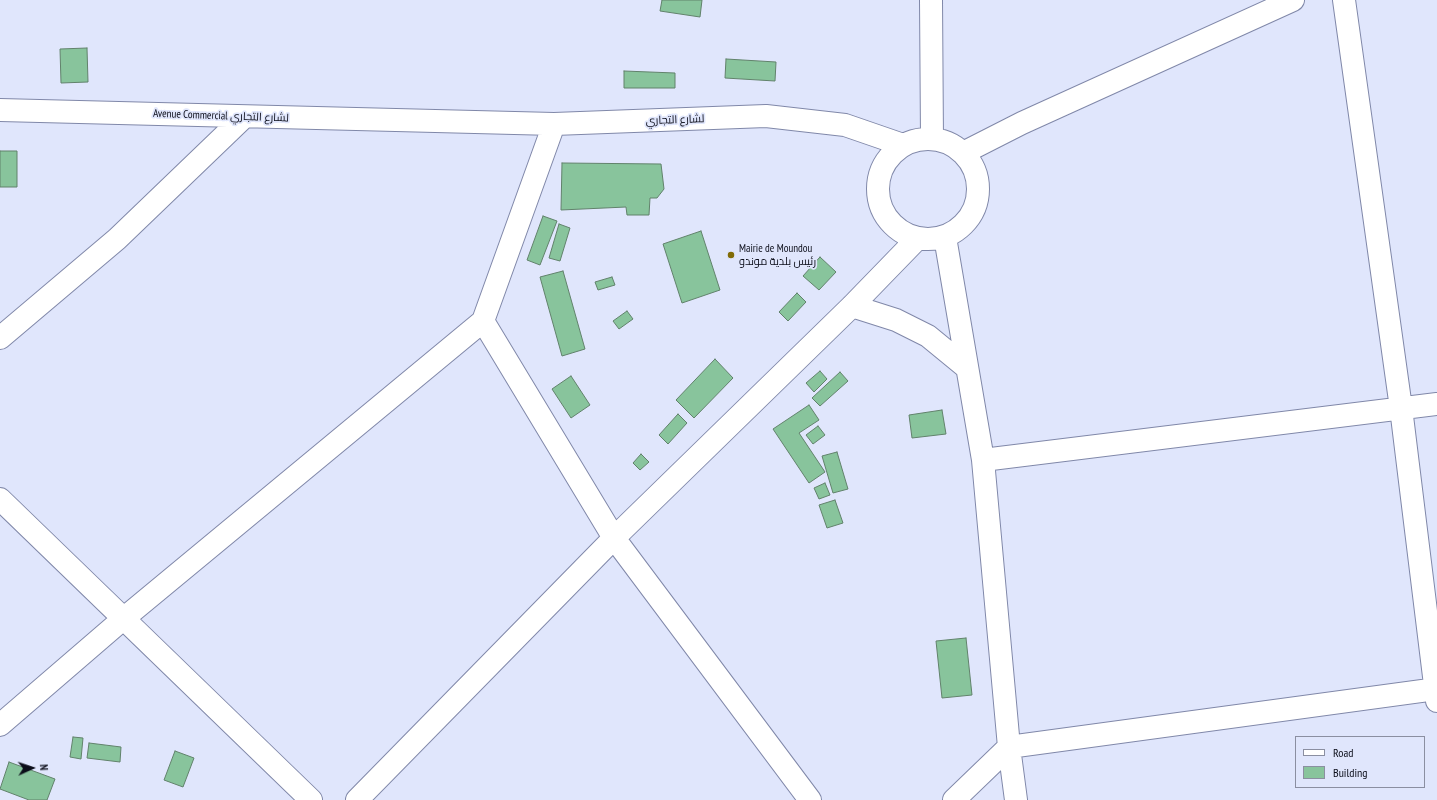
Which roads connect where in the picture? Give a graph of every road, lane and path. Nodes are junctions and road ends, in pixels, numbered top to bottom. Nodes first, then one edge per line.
1 (931, 0) edge
2 (1293, 0) edge
3 (1344, 0) edge
4 (0, 110) edge
5 (244, 117) junction
6 (442, 122) joint
7 (554, 124) junction
8 (932, 139) junction
9 (903, 145) junction
10 (963, 153) junction
11 (945, 236) junction
12 (918, 238) junction
13 (852, 306) junction
14 (483, 322) junction
15 (0, 338) edge
16 (967, 368) junction
17 (1437, 404) edge
18 (1401, 408) junction
19 (983, 460) junction
20 (0, 499) edge
21 (614, 538) junction
22 (123, 619) junction
23 (1437, 693) edge
24 (0, 725) edge
25 (1009, 747) junction
26 (311, 800) edge
27 (357, 800) edge
28 (810, 800) edge
29 (954, 800) edge
30 (1016, 800) edge

1 - 8 street
2 - 10 street
3 - 18 street
4 - 5 street, Avenue Commercial لشارع التجاري
5 - 6 street, Avenue Commercial لشارع التجاري
5 - 15 street
6 - 7 street, لشارع التجاري
7 - 9 street, لشارع التجاري
7 - 14 street
8 - 9 street
8 - 10 street
9 - 12 street
10 - 11 street
11 - 12 street
11 - 16 street
12 - 13 street
13 - 16 street
13 - 21 street
14 - 21 street
14 - 22 street
16 - 19 street
17 - 18 street
18 - 19 street
18 - 23 street
19 - 25 street
20 - 22 street
21 - 27 street
21 - 28 street
22 - 24 street
22 - 26 street
23 - 25 street
25 - 29 street
25 - 30 street

